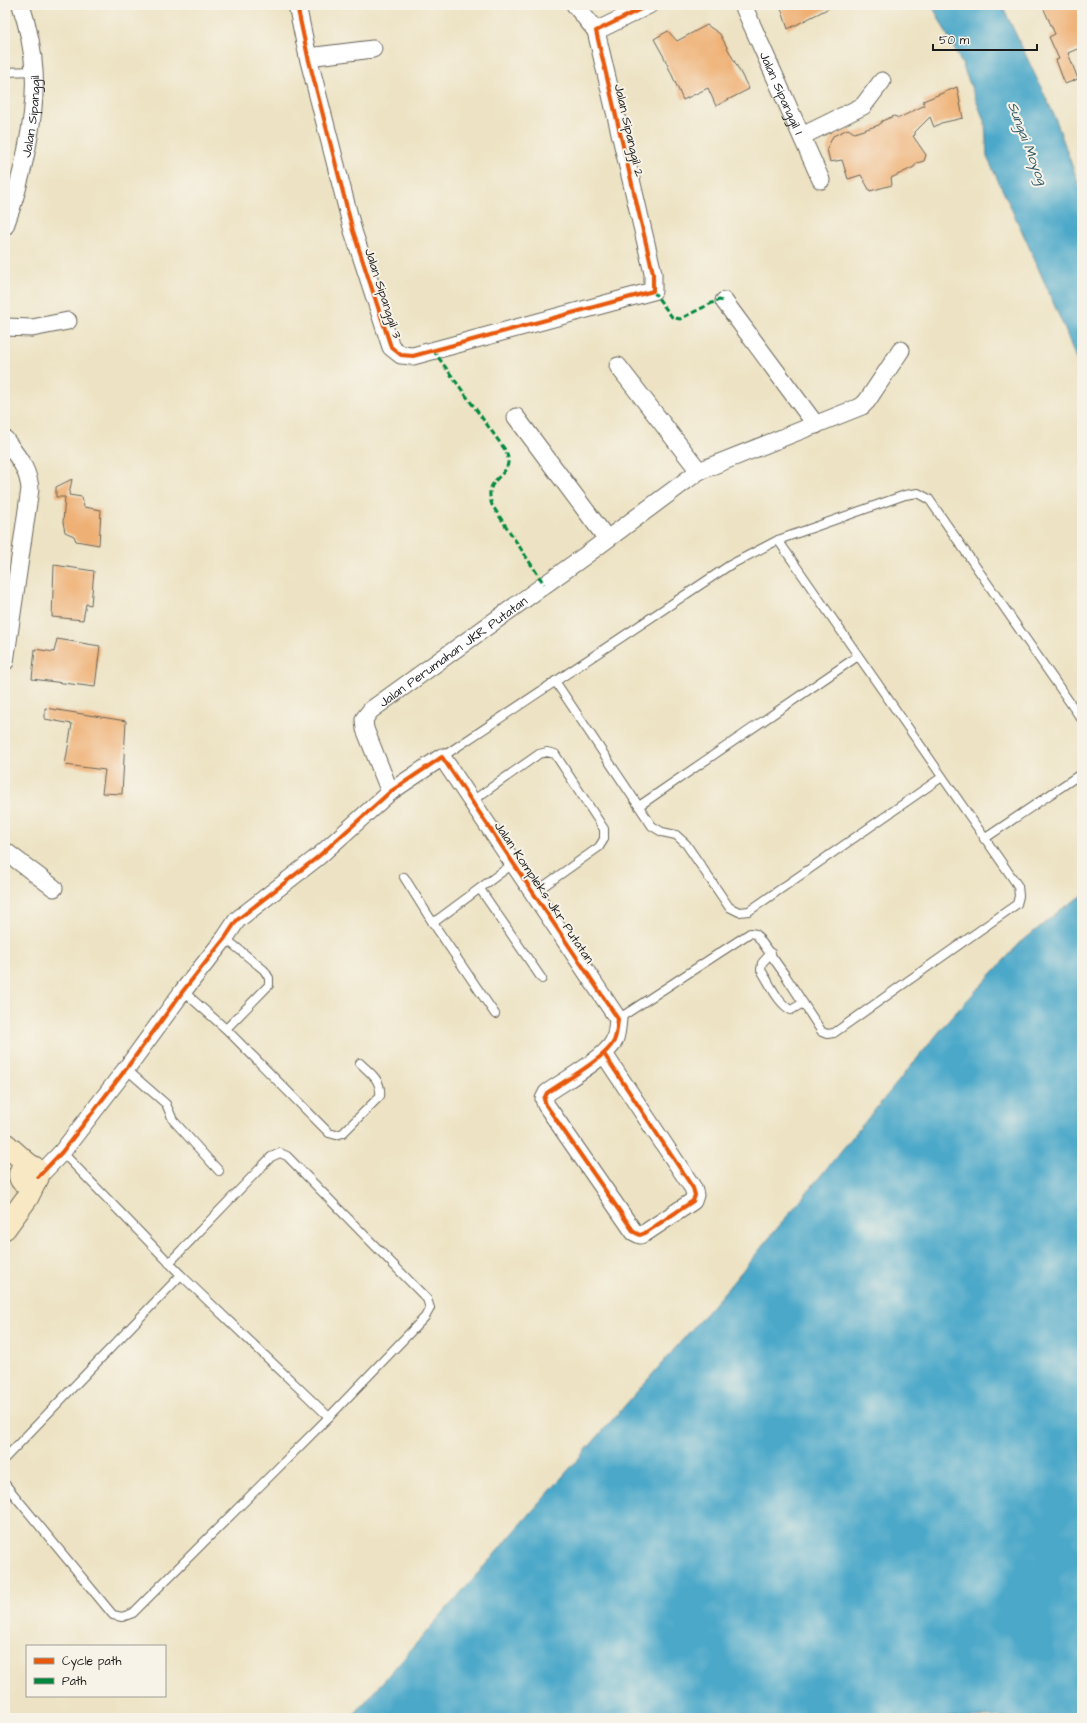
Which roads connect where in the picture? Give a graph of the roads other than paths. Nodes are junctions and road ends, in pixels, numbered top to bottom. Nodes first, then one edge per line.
1 (21, 5) edge
2 (297, 5) edge
3 (576, 5) edge
4 (648, 5) edge
5 (743, 5) edge
6 (596, 32) junction
7 (373, 49) dead end
8 (308, 57) junction
9 (34, 71) junction
10 (5, 72) edge
11 (882, 81) dead end
12 (802, 136) junction
13 (821, 180) dead end
14 (5, 226) edge
15 (652, 292) joint
16 (724, 301) dead end
17 (68, 321) dead end
18 (5, 328) edge
19 (901, 350) dead end
20 (618, 366) dead end
21 (516, 417) dead end
22 (816, 425) junction
23 (5, 439) edge
24 (699, 471) junction
25 (607, 539) junction
26 (778, 540) junction
27 (858, 656) junction
28 (5, 662) edge
29 (555, 681) junction
30 (1082, 720) edge
31 (442, 757) junction
32 (1082, 773) edge
33 (942, 777) junction
34 (390, 792) junction
35 (472, 801) junction
36 (638, 806) junction
37 (984, 839) junction
38 (5, 851) edge
39 (514, 863) junction
40 (404, 877) dead end
41 (54, 888) dead end
42 (480, 889) junction
43 (534, 893) junction
44 (434, 923) junction
45 (225, 938) junction
46 (770, 953) junction
47 (542, 979) dead end
48 (183, 991) junction
49 (803, 1003) junction
50 (494, 1014) dead end
51 (618, 1019) junction
52 (226, 1029) junction
53 (609, 1048) junction
54 (360, 1063) dead end
55 (126, 1069) junction
56 (5, 1144) edge
57 (5, 1148) edge
58 (62, 1152) junction
59 (219, 1171) dead end
60 (29, 1174) junction
61 (9, 1223) edge
62 (169, 1263) junction
63 (181, 1275) junction
64 (329, 1417) junction
65 (5, 1458) edge
66 (5, 1484) edge

1 - 9 street, Jalan Sipanggil
2 - 8 street, Jalan Sipanggil 3
3 - 6 street
4 - 6 street
5 - 12 street, Jalan Sipanggil 1
6 - 15 street, Jalan Sipanggil 2
7 - 8 street
8 - 15 street, Jalan Sipanggil 3
9 - 10 lane
9 - 14 street, Jalan Sipanggil
11 - 12 street
12 - 13 street, Jalan Sipanggil 1
16 - 22 street
17 - 18 street
19 - 22 street, Jalan Perumahan JKR Putatan
20 - 24 street
21 - 25 street
22 - 24 street, Jalan Perumahan JKR Putatan
23 - 28 street
24 - 25 street, Jalan Perumahan JKR Putatan
25 - 34 street, Jalan Perumahan JKR Putatan
26 - 27 lane
26 - 29 lane
26 - 30 lane
27 - 33 lane
27 - 36 lane
29 - 31 lane
29 - 36 lane
31 - 34 street
31 - 35 street, Jalan Kompleks Jkr Putatan
32 - 37 lane
33 - 36 lane
33 - 37 lane
34 - 45 street
35 - 39 street, Jalan Kompleks Jkr Putatan
35 - 43 lane
37 - 49 lane
38 - 41 street
39 - 42 lane
39 - 43 street, Jalan Kompleks Jkr Putatan
40 - 44 lane
42 - 44 lane
42 - 47 lane
43 - 51 street, Jalan Kompleks Jkr Putatan
44 - 50 lane
45 - 48 street
45 - 52 lane
46 - 49 lane
46 - 49 lane
46 - 51 lane
48 - 52 lane
48 - 55 street
51 - 53 street
52 - 54 lane
53 - 53 street
55 - 58 street
55 - 59 lane
56 - 60 street
57 - 60 street
58 - 60 street
58 - 62 lane
60 - 61 street
62 - 63 lane
62 - 64 lane
63 - 64 lane
63 - 65 lane
64 - 66 lane

